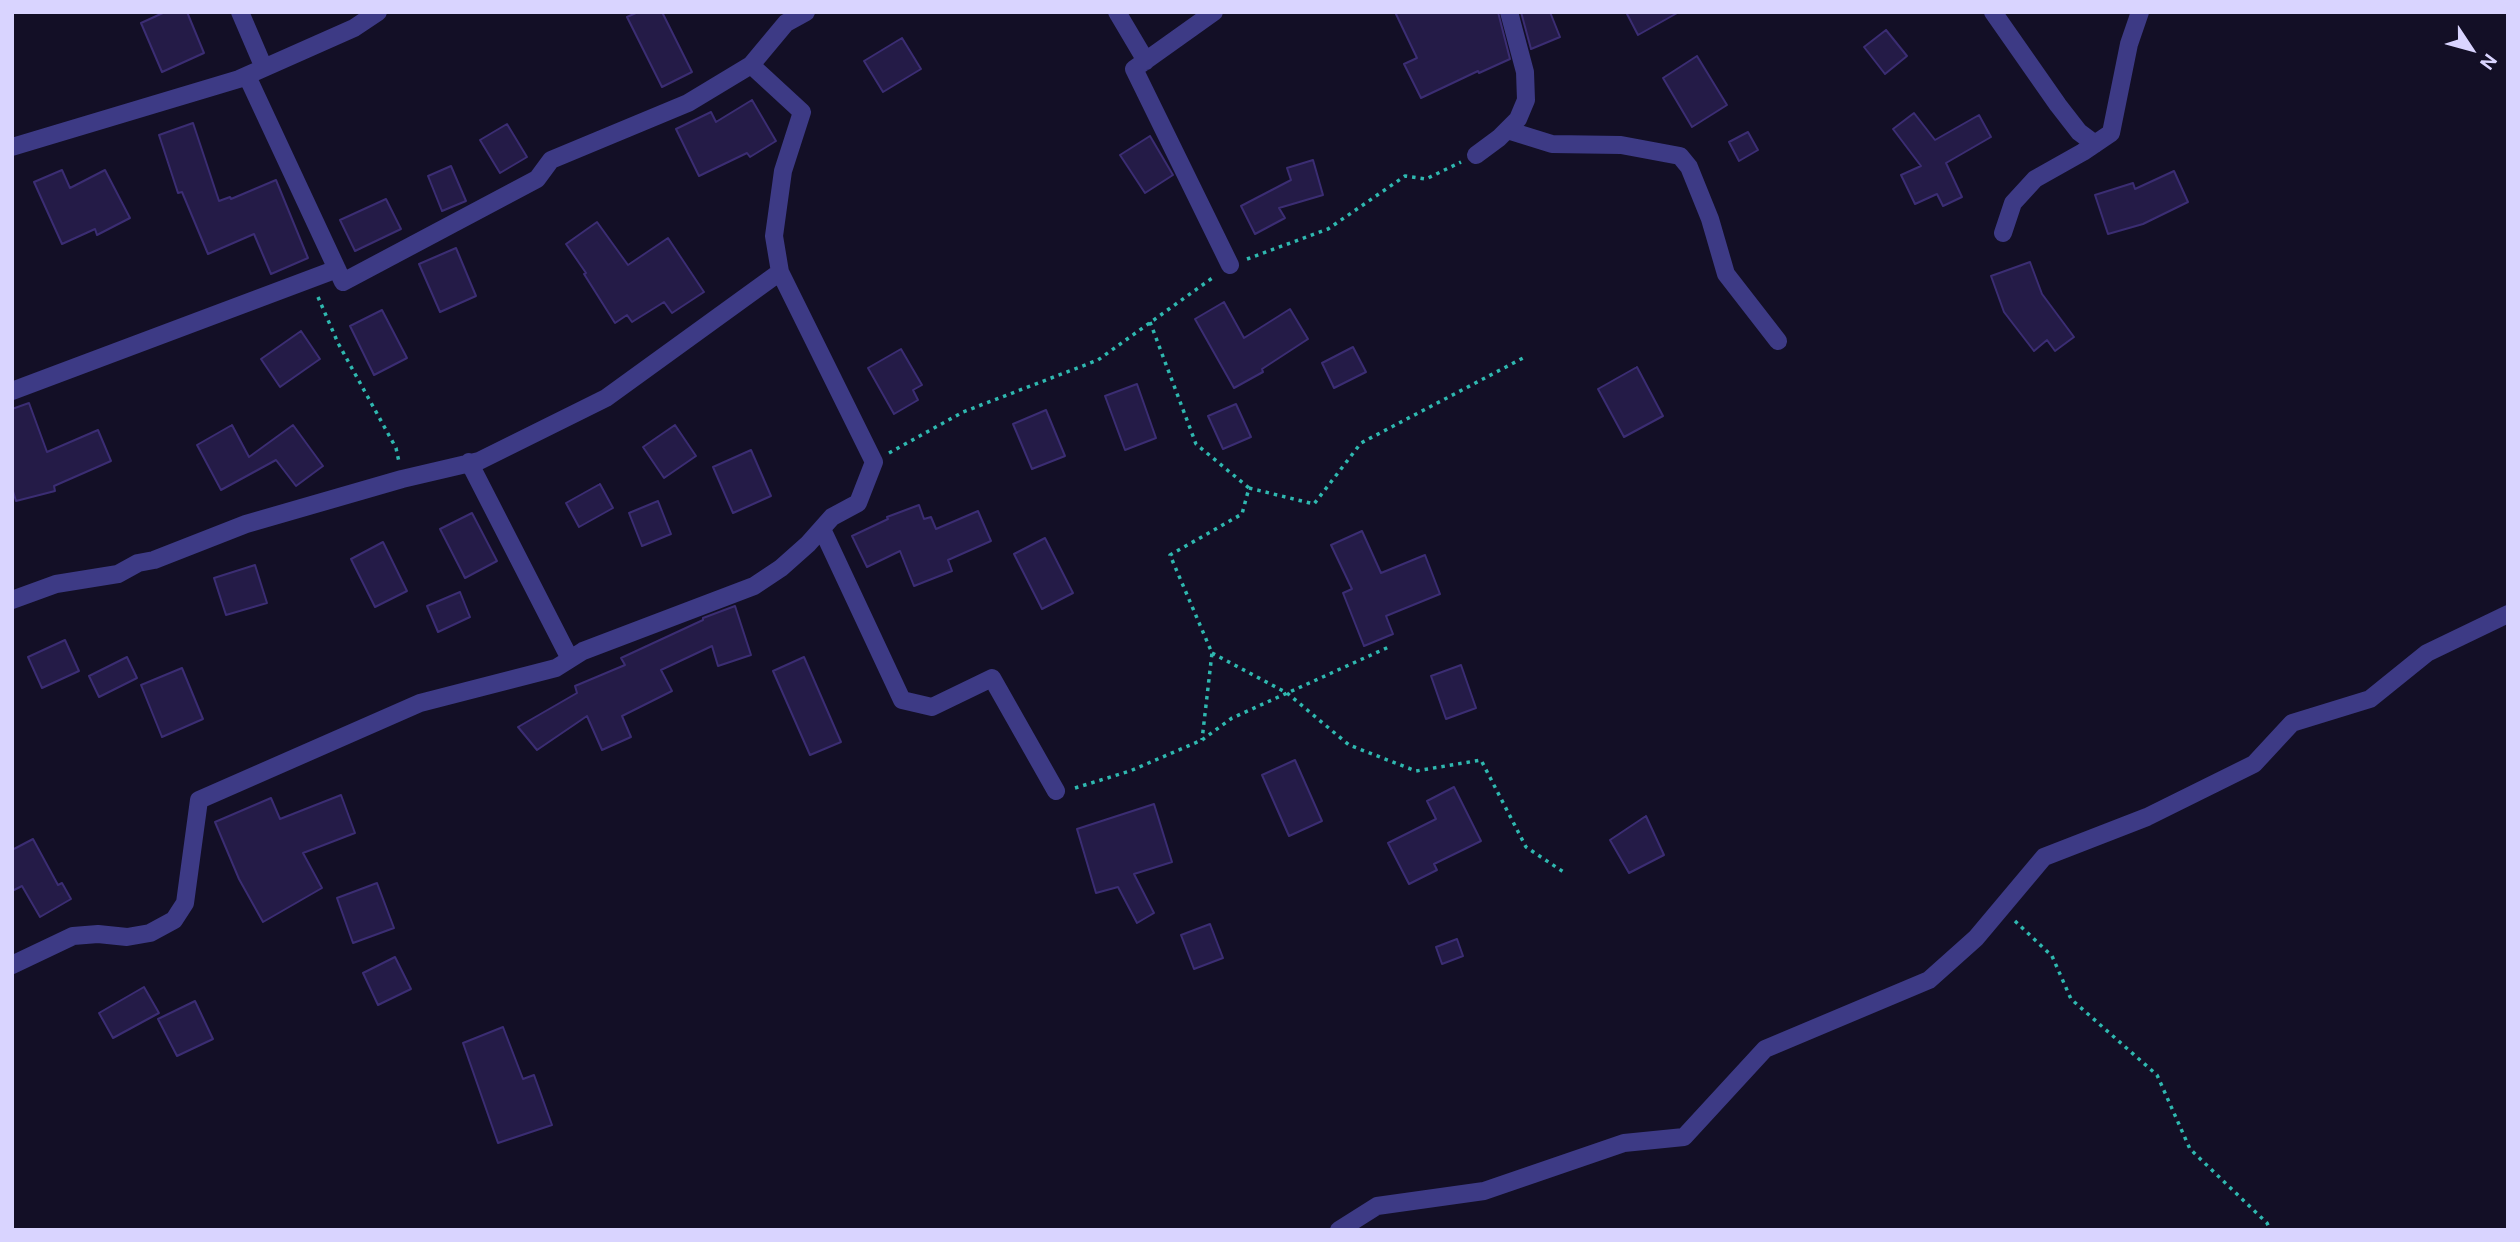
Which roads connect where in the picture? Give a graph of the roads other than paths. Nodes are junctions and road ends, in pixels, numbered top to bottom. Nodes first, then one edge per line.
1 (240, 12) edge
2 (378, 12) edge
3 (806, 12) edge
4 (1117, 12) edge
5 (1214, 12) edge
6 (1508, 12) edge
7 (1993, 12) edge
8 (2140, 12) edge
9 (783, 17) edge
10 (1146, 61) junction
11 (751, 65) junction
12 (264, 68) junction
13 (247, 76) junction
14 (1507, 130) junction
15 (2095, 144) junction
16 (12, 147) edge
17 (1476, 155) road end
18 (2003, 233) dead end
19 (1230, 265) road end
20 (337, 269) junction
21 (780, 272) junction
22 (1779, 341) dead end
23 (12, 391) edge
24 (469, 462) junction
25 (822, 528) junction
26 (12, 600) edge
27 (2508, 614) edge
28 (570, 659) junction
29 (1056, 791) road end
30 (12, 965) edge
31 (1339, 1230) edge

1 - 12 street
2 - 12 street
3 - 9 street
4 - 10 street
5 - 10 street
6 - 14 street
7 - 15 street
8 - 15 street
9 - 11 street
10 - 19 street
11 - 20 street
11 - 21 street
12 - 13 street
13 - 16 street
13 - 20 street
14 - 17 street
14 - 22 street
15 - 18 street
20 - 23 street
21 - 24 street
21 - 25 street
24 - 26 street
24 - 28 street
25 - 28 street
25 - 29 street
27 - 31 street
28 - 30 street

